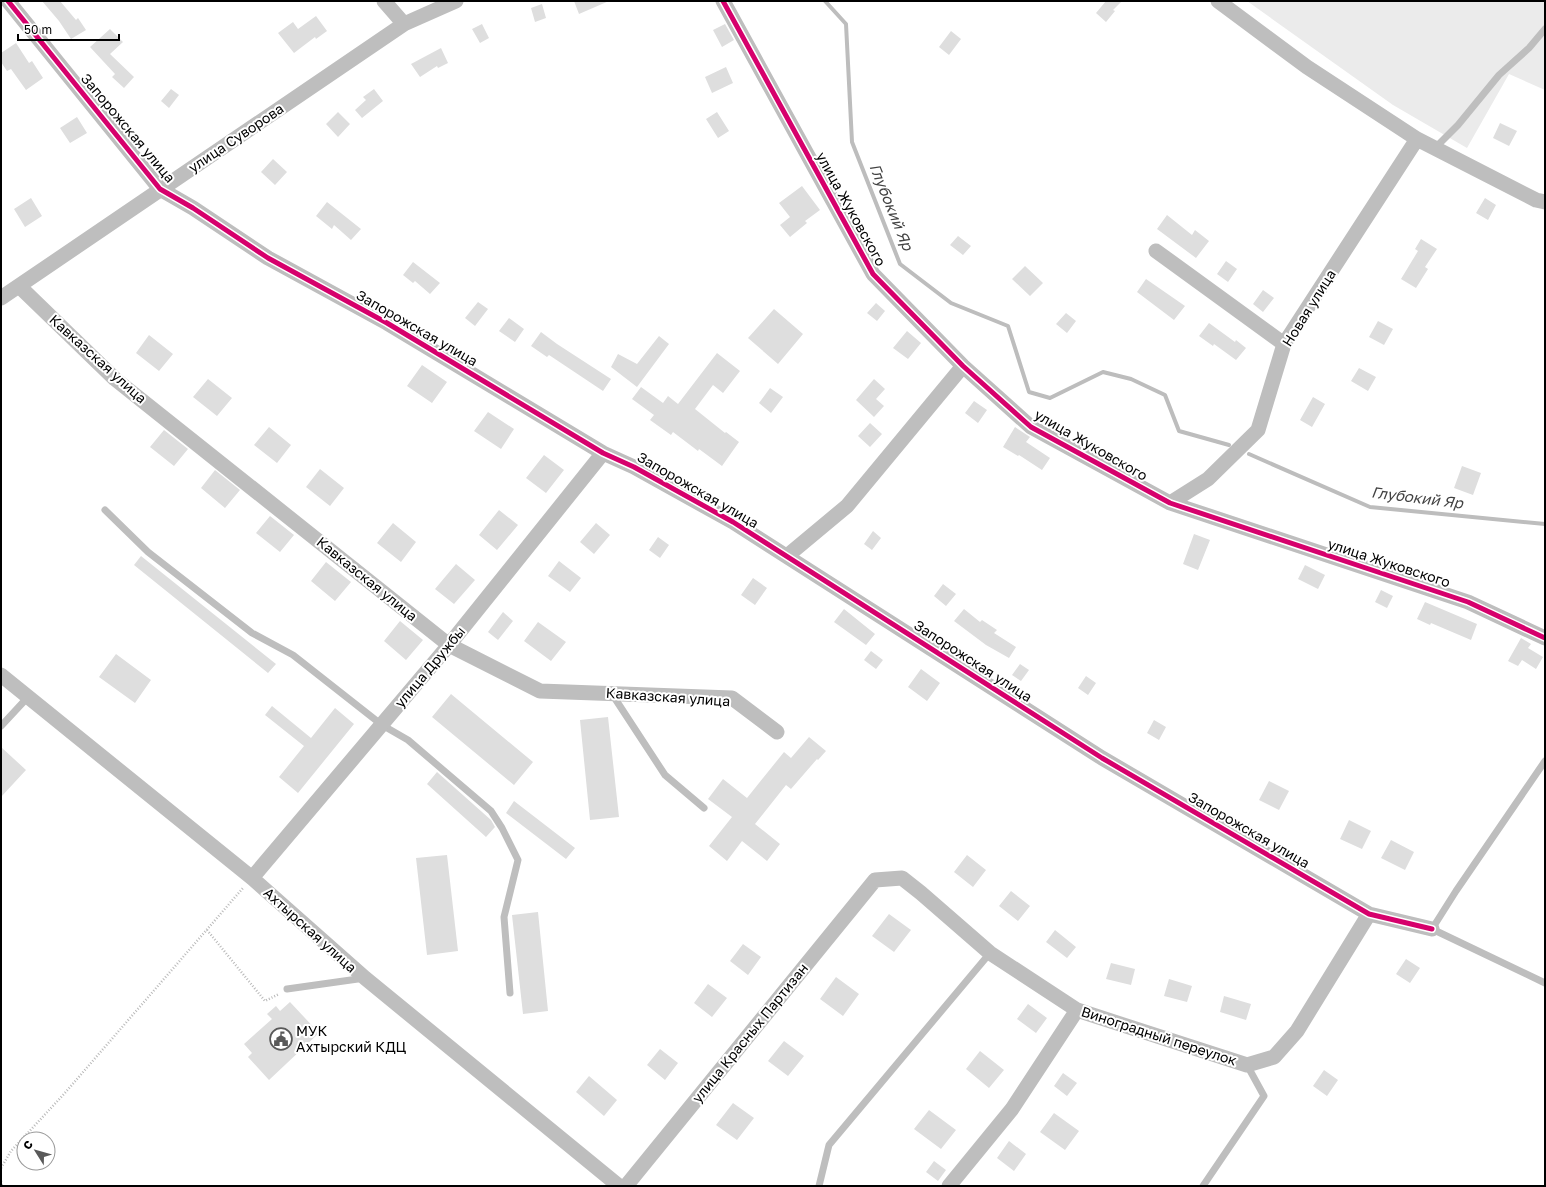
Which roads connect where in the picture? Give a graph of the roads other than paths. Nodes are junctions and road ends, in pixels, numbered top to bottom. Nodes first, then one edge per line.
1 (8, 1) edge
2 (384, 1) edge
3 (456, 1) edge
4 (723, 1) edge
5 (1218, 1) edge
6 (404, 24) junction
7 (1545, 29) edge
8 (1417, 139) junction
9 (1435, 148) junction
10 (160, 189) junction
11 (1545, 202) edge
12 (1156, 251) dead end
13 (19, 286) junction
14 (1, 298) edge
15 (1284, 344) junction
16 (963, 366) junction
17 (603, 453) junction
18 (1170, 503) junction
19 (105, 510) dead end
20 (787, 556) junction
21 (1545, 638) edge
22 (449, 645) junction
23 (1, 675) edge
24 (612, 693) junction
25 (28, 697) junction
26 (382, 725) junction
27 (1, 726) edge
28 (777, 732) dead end
29 (1545, 761) edge
30 (704, 808) dead end
31 (252, 878) junction
32 (875, 880) joint
33 (1369, 914) junction
34 (1432, 929) junction
35 (990, 953) junction
36 (365, 978) junction
37 (1545, 983) edge
38 (287, 989) road end
39 (510, 993) dead end
40 (1077, 1010) junction
41 (1248, 1065) junction
42 (619, 1186) edge
43 (626, 1186) edge
44 (819, 1186) edge
45 (949, 1186) edge
46 (1203, 1186) edge

1 - 10 street, Запорожская улица
2 - 6 street
3 - 6 street, улица Суворова
4 - 16 street, улица Жуковского
5 - 8 street
6 - 10 street, улица Суворова
7 - 9 lane
8 - 9 street
8 - 15 street, Новая улица
9 - 11 street
10 - 13 street, улица Суворова
10 - 17 street, Запорожская улица
12 - 15 street
13 - 14 street, улица Суворова
13 - 22 street, Кавказская улица
15 - 18 street, Новая улица
16 - 18 street, улица Жуковского
16 - 20 street
17 - 20 street, Запорожская улица
17 - 22 street, улица Дружбы
18 - 21 street, улица Жуковского
19 - 26 lane
20 - 33 street, Запорожская улица
22 - 24 street, Кавказская улица
22 - 26 street, улица Дружбы
23 - 25 street, Ахтырская улица
24 - 28 street, Кавказская улица
24 - 30 lane
25 - 27 lane
25 - 31 street, Ахтырская улица
26 - 31 street, улица Дружбы
26 - 39 lane
29 - 34 lane
31 - 36 street, Ахтырская улица
32 - 35 street, Виноградный переулок
32 - 43 street, улица Красных Партизан
33 - 34 street, Запорожская улица
33 - 41 street
34 - 37 lane
35 - 40 street, Виноградный переулок
35 - 44 lane
36 - 38 lane
36 - 42 street, Ахтырская улица
40 - 41 street, Виноградный переулок
40 - 45 street
41 - 46 lane

